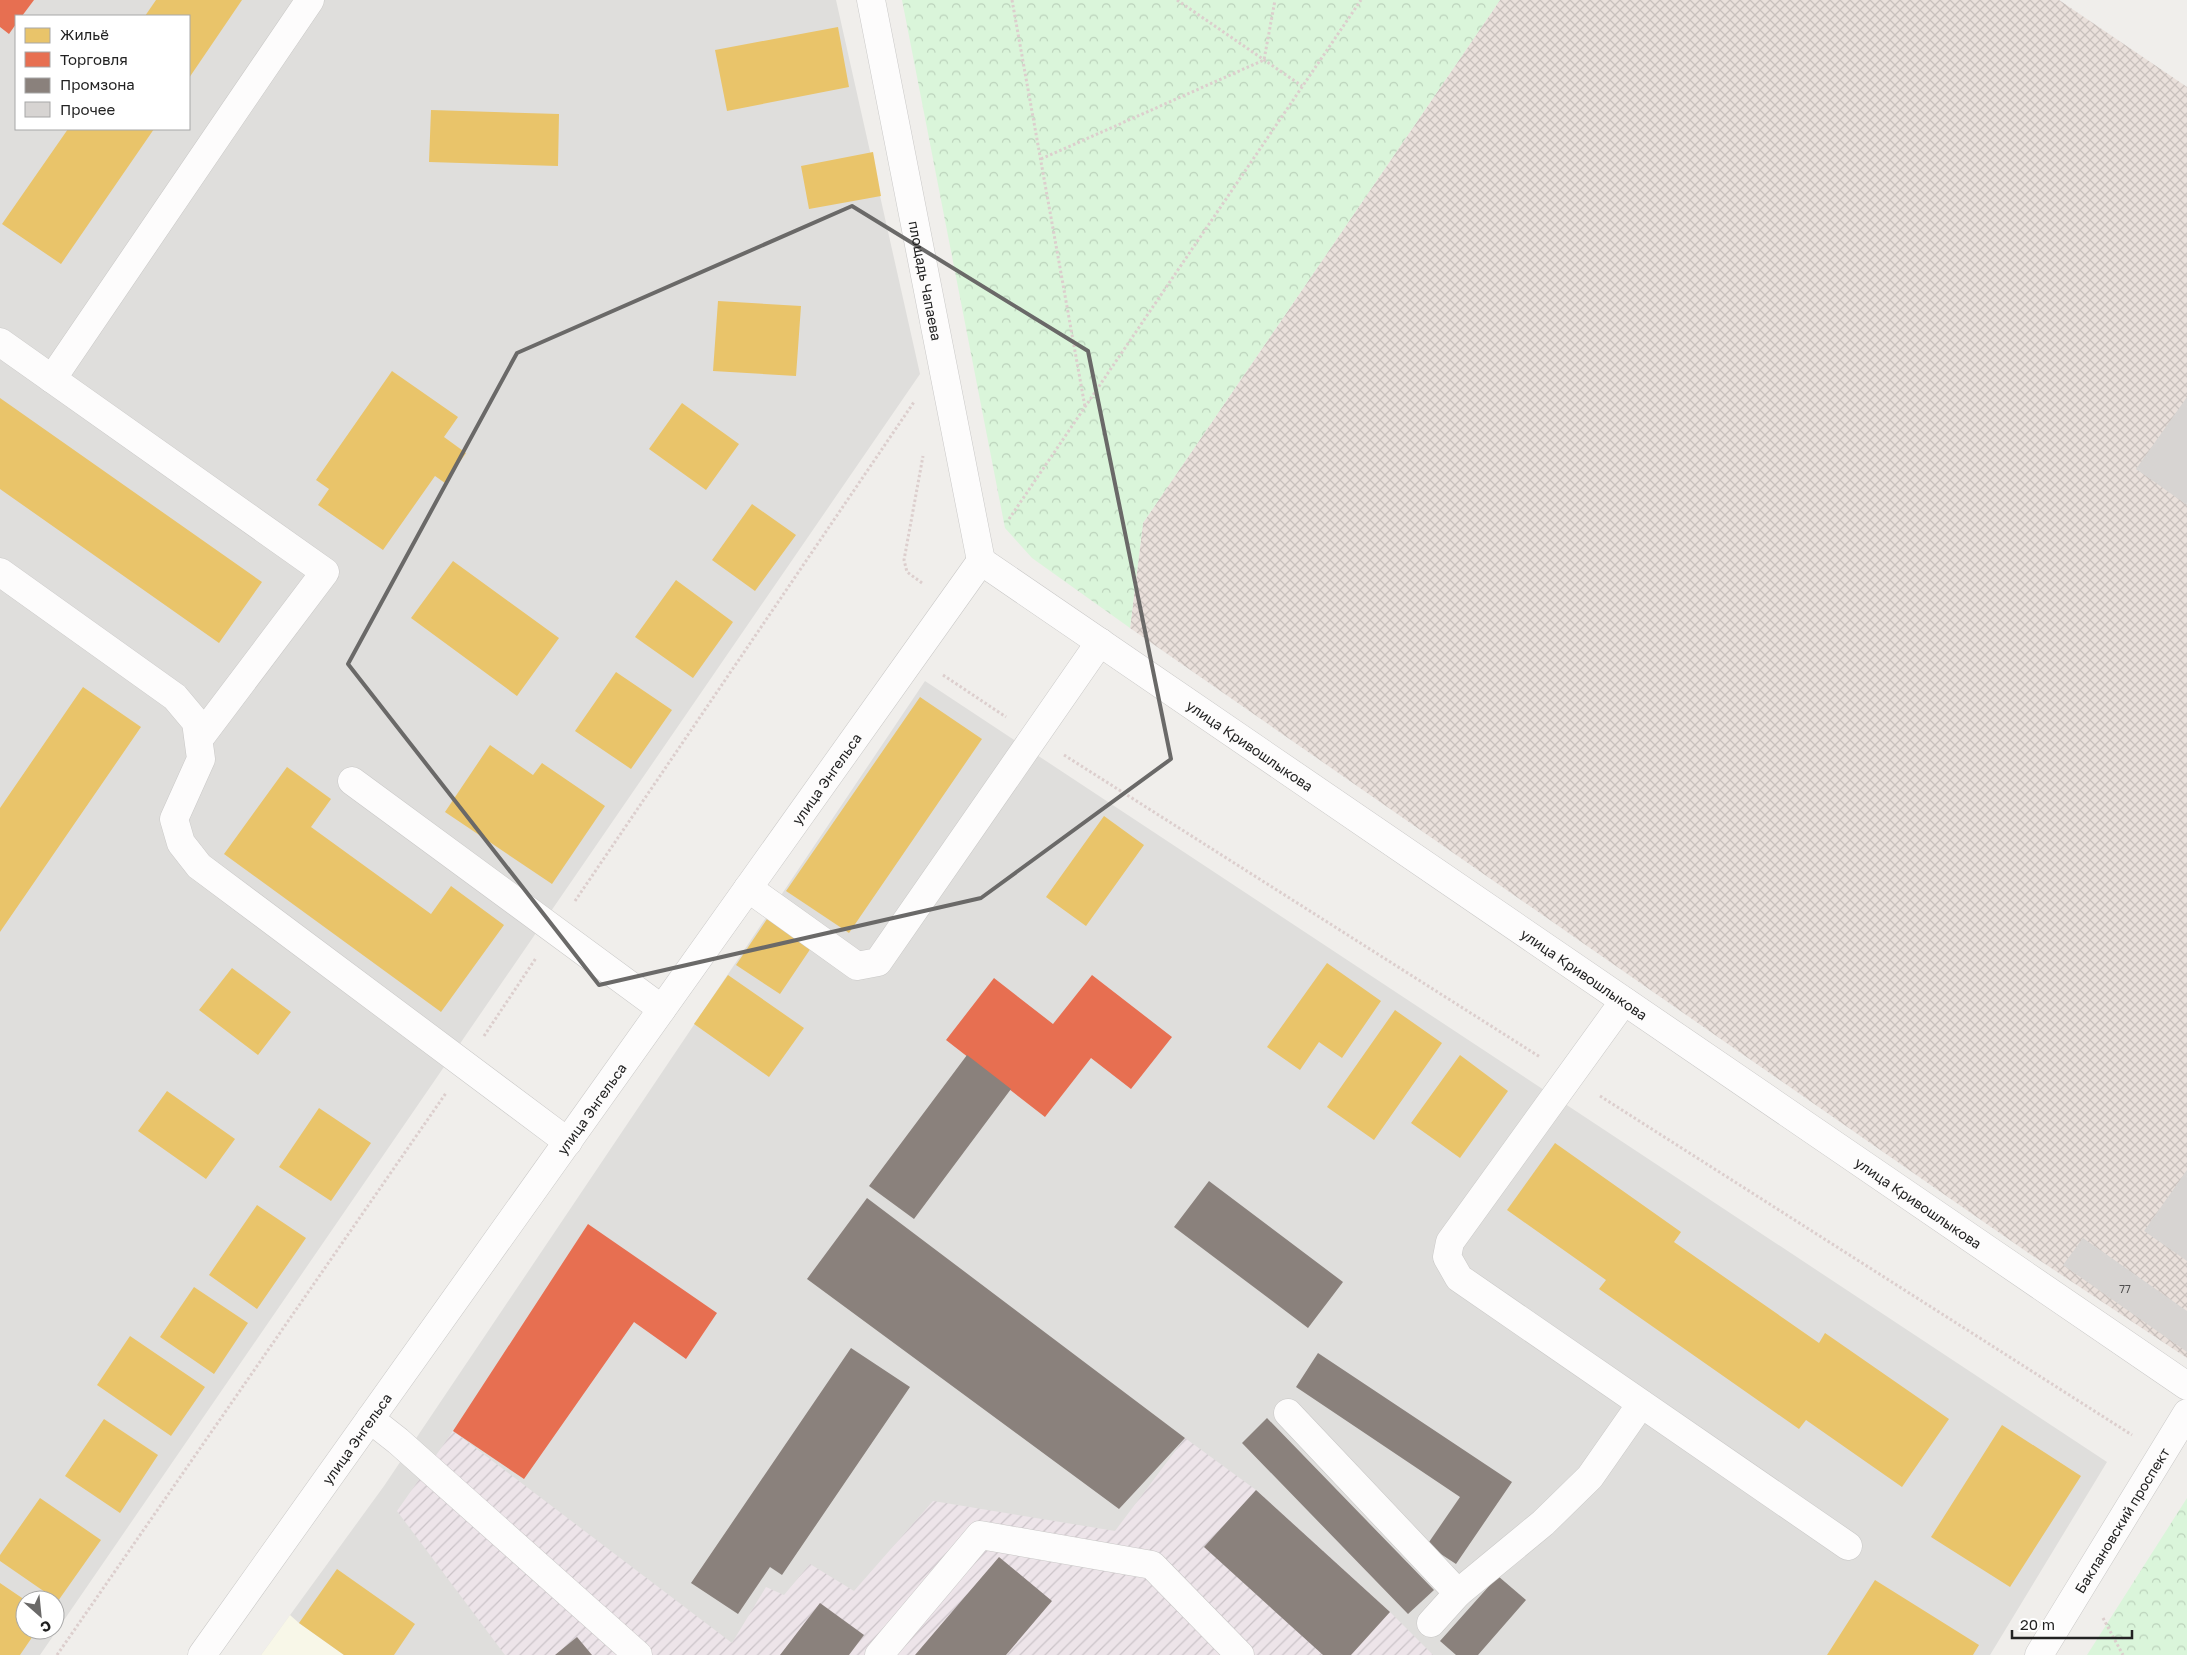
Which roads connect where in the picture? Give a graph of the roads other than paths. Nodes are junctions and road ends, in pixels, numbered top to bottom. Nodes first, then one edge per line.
1 (310, 0) edge
2 (871, 0) edge
3 (0, 342) edge
4 (52, 379) junction
5 (981, 561) junction
6 (0, 572) edge
7 (1100, 642) junction
8 (199, 739) junction
9 (352, 781) dead end
10 (748, 888) junction
11 (1624, 1000) junction
12 (662, 1009) junction
13 (568, 1142) junction
14 (2187, 1386) edge
15 (1641, 1404) junction
16 (1288, 1413) dead end
17 (2187, 1413) edge
18 (370, 1419) junction
19 (1848, 1546) dead end
20 (1458, 1593) junction
21 (1431, 1623) dead end
22 (202, 1655) edge
23 (638, 1655) edge
24 (879, 1655) edge
25 (1240, 1655) edge
26 (2039, 1655) edge

1 - 4 street
2 - 5 street, площадь Чапаева
3 - 4 street
4 - 8 street
5 - 7 street, улица Кривошлыкова
5 - 10 street, улица Энгельса
6 - 8 street
7 - 10 street
7 - 11 street, улица Кривошлыкова
8 - 13 street
9 - 12 street
10 - 12 street, улица Энгельса
11 - 14 street, улица Кривошлыкова
11 - 15 street
12 - 13 street, улица Энгельса
13 - 18 street, улица Энгельса
15 - 19 street
15 - 20 street
16 - 20 street
17 - 26 street, Баклановский проспект
18 - 22 street, улица Энгельса
18 - 23 street
20 - 21 street
24 - 25 street

